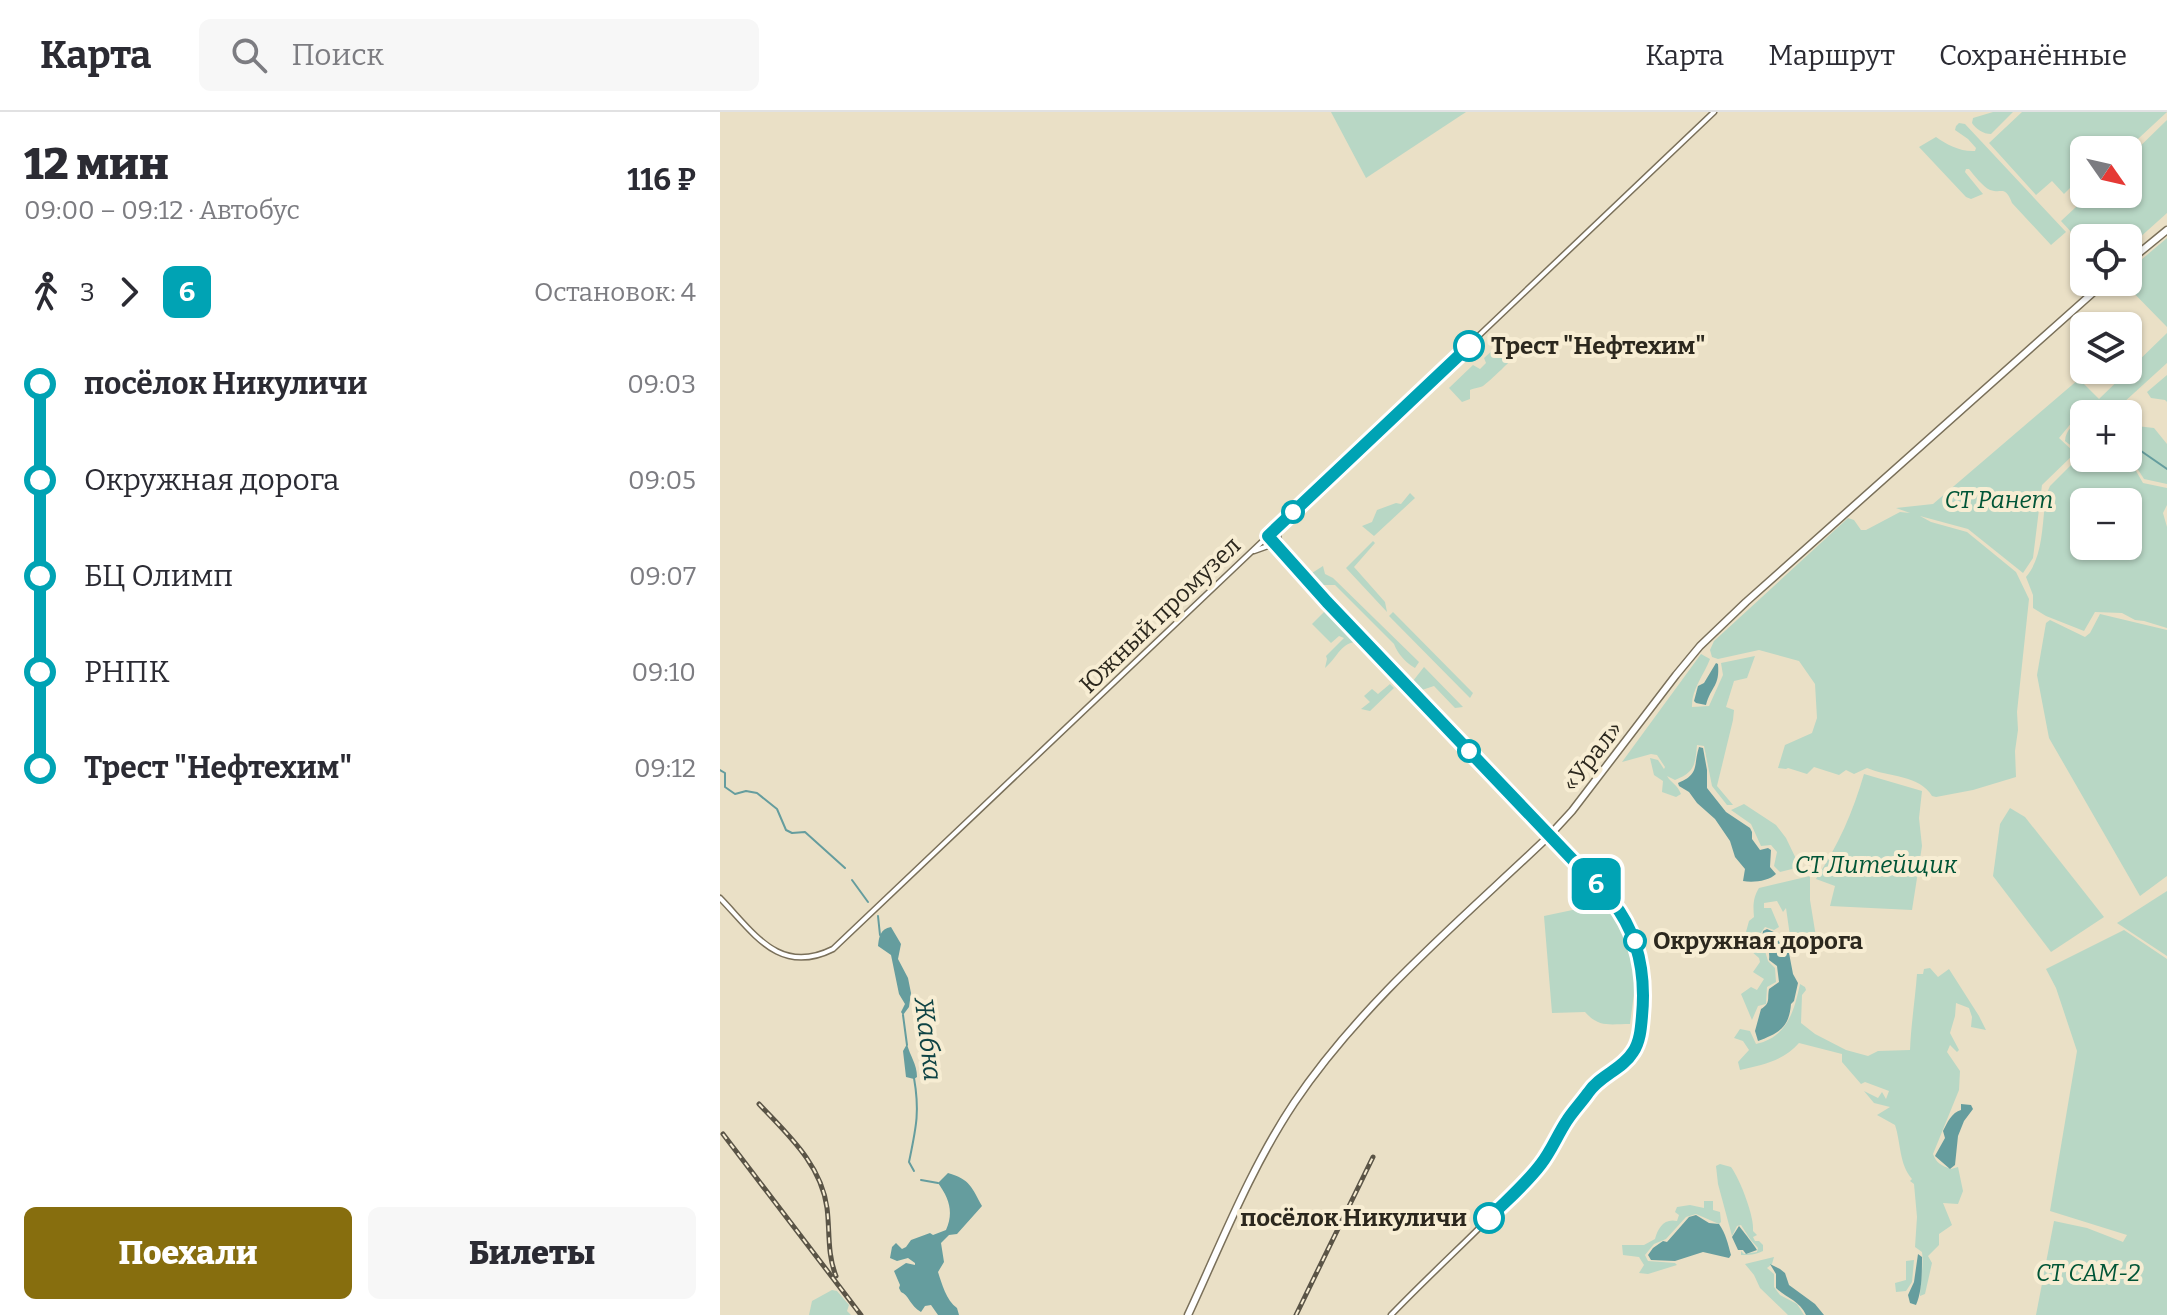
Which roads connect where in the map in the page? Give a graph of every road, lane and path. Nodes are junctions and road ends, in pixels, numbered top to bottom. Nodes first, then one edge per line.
1 (1714, 112) edge
2 (2167, 230) edge
3 (2142, 251) edge
4 (2089, 296) edge
5 (1285, 520) junction
6 (1268, 536) junction
7 (1281, 551) junction
8 (1252, 552) junction
9 (1549, 836) junction
10 (720, 898) edge
11 (1188, 1315) edge
12 (1391, 1315) edge

1 - 5 street, Южный промузел
2 - 3 highway
4 - 9 highway, «Урал»
5 - 6 street, Южный промузел
5 - 7 street
6 - 7 street
6 - 8 street, Южный промузел
7 - 8 street
7 - 9 street
8 - 10 street, Южный промузел
9 - 11 highway, «Урал»
9 - 12 street

